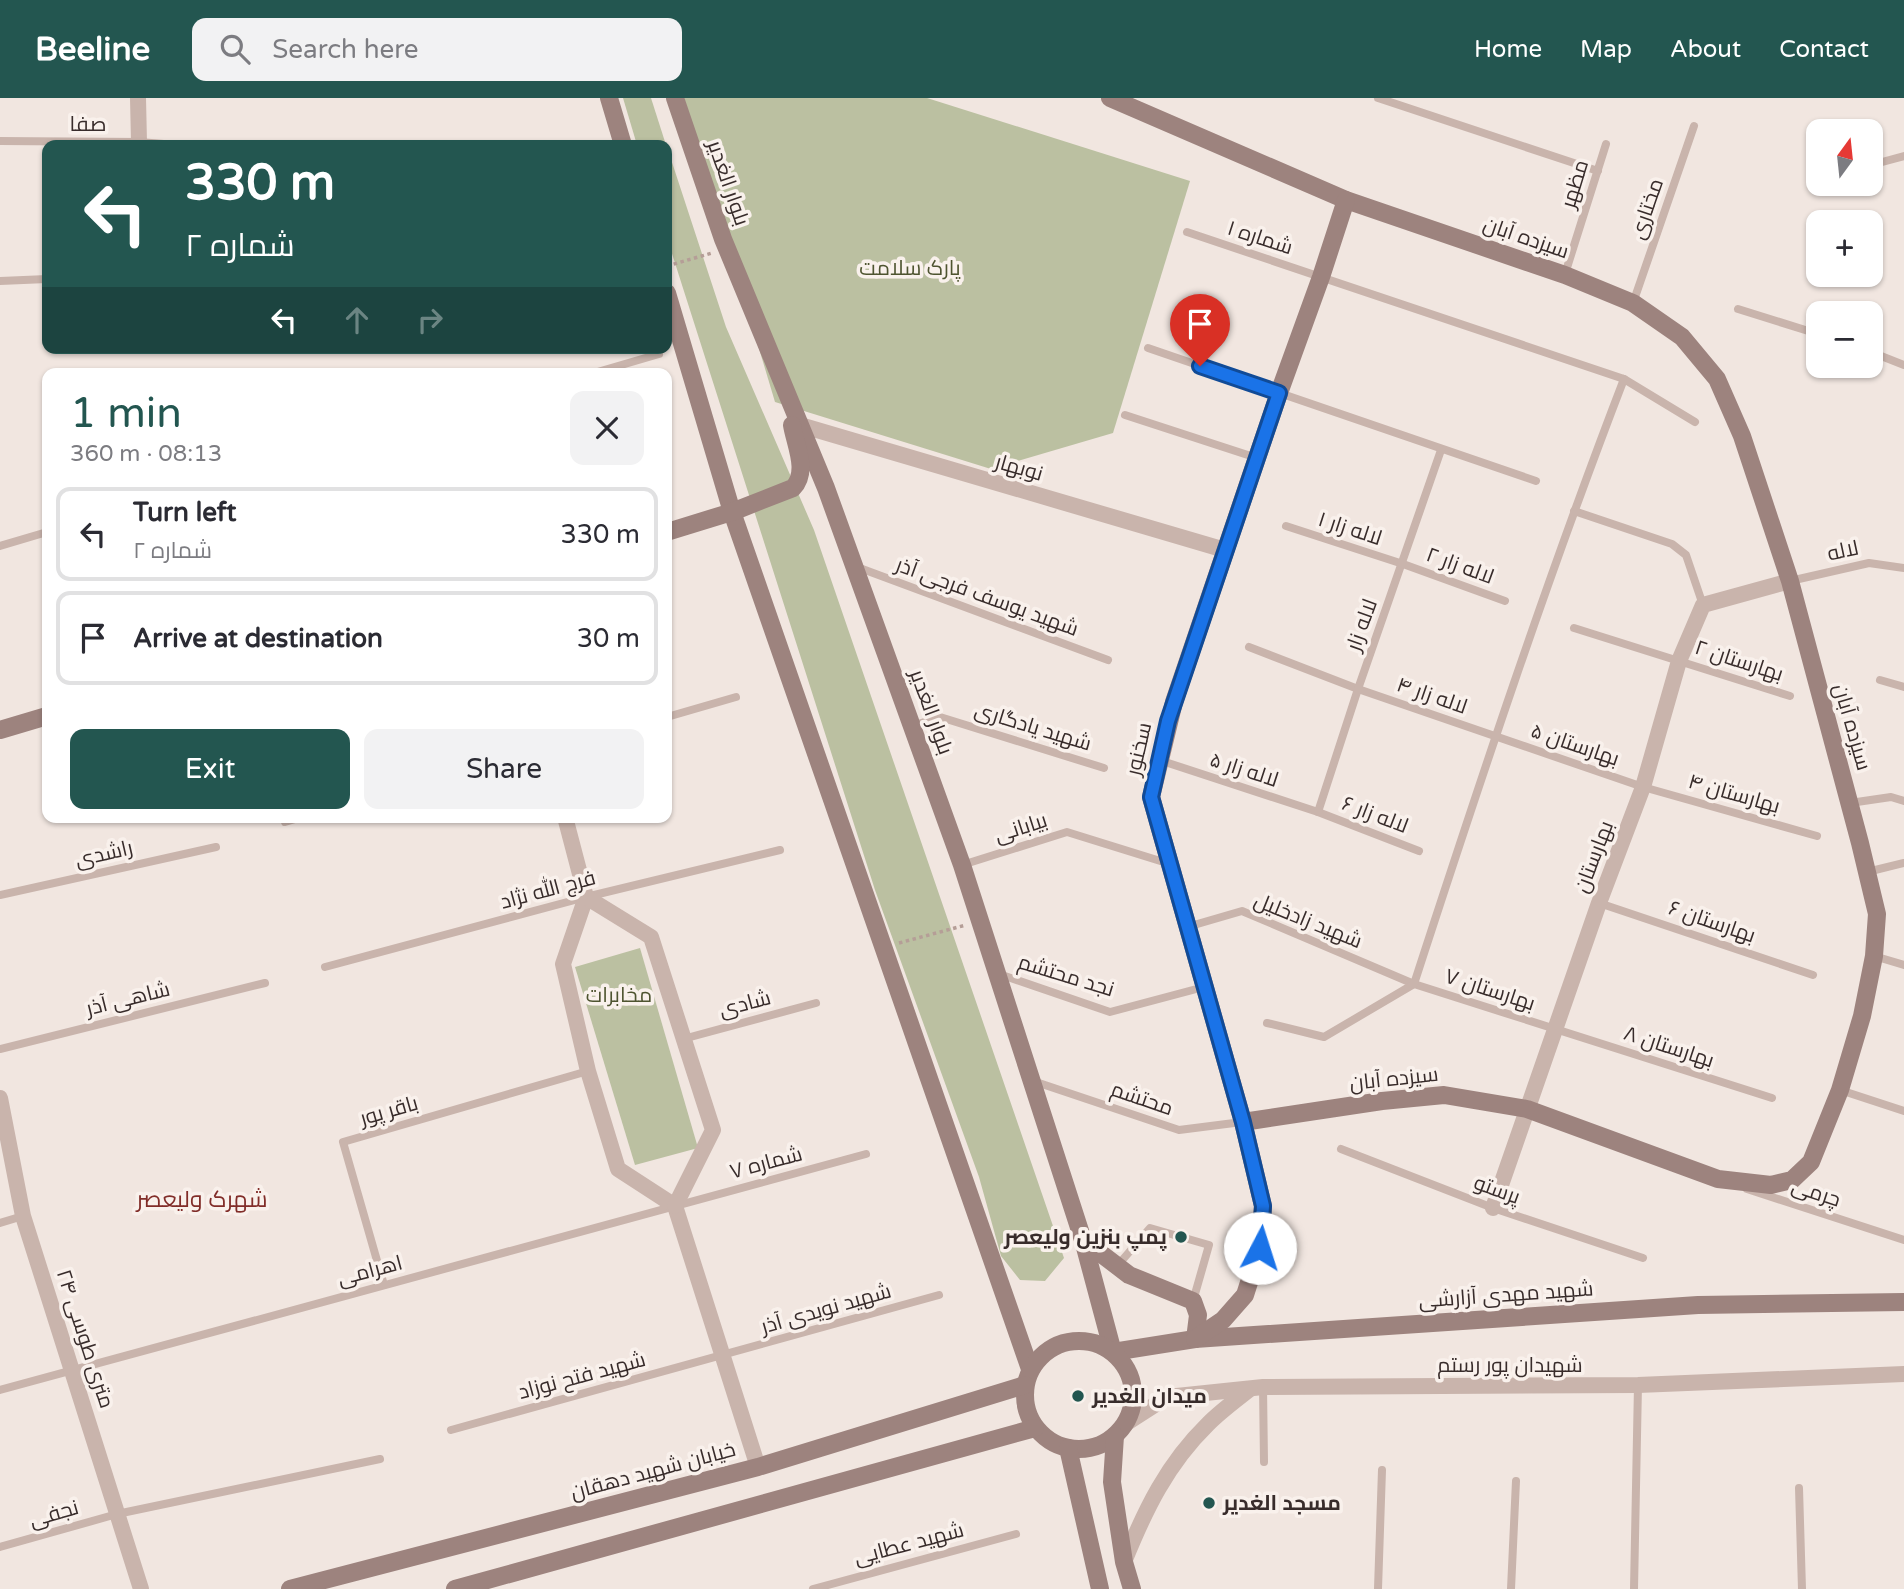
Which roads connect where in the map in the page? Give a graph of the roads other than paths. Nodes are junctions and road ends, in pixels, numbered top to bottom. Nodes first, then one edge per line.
1 (138, 98) edge
2 (609, 98) edge
3 (675, 98) edge
4 (1378, 98) edge
5 (1116, 100) edge
6 (1694, 126) dead end
7 (138, 140) edge
8 (622, 140) edge
9 (0, 141) edge
10 (42, 141) edge
11 (1606, 144) dead end
12 (1904, 156) edge
13 (1883, 162) edge
14 (1598, 171) junction
15 (1346, 200) junction
16 (1187, 232) dead end
17 (1565, 275) junction
18 (1321, 276) junction
19 (42, 279) edge
20 (0, 281) edge
21 (1633, 303) junction
22 (1738, 309) dead end
23 (672, 310) edge
24 (1806, 330) edge
25 (1148, 348) dead end
26 (659, 354) dead end
27 (1883, 357) edge
28 (1904, 365) edge
29 (611, 368) edge
30 (1624, 379) junction
31 (1279, 393) junction
32 (787, 397) junction
33 (1125, 415) dead end
34 (1695, 422) dead end
35 (800, 425) junction
36 (1441, 450) junction
37 (1257, 458) junction
38 (1536, 481) dead end
39 (1574, 510) junction
40 (732, 512) junction
41 (1286, 526) dead end
42 (672, 530) edge
43 (42, 533) edge
44 (0, 546) edge
45 (1225, 550) junction
46 (1403, 564) junction
47 (855, 566) junction
48 (1904, 568) edge
49 (1790, 581) junction
50 (1505, 601) dead end
51 (1703, 606) junction
52 (1574, 628) dead end
53 (1249, 647) dead end
54 (1108, 660) dead end
55 (1679, 661) junction
56 (1880, 680) dead end
57 (1904, 687) edge
58 (1358, 689) junction
59 (1790, 696) dead end
60 (736, 697) dead end
61 (672, 716) edge
62 (42, 717) edge
63 (912, 726) junction
64 (0, 730) edge
65 (1495, 736) junction
66 (1159, 760) junction
67 (1104, 768) dead end
68 (1643, 787) junction
69 (1904, 801) edge
70 (1850, 803) junction
71 (1318, 812) junction
72 (567, 823) edge
73 (1817, 836) dead end
74 (216, 847) dead end
75 (780, 850) dead end
76 (1419, 850) dead end
77 (1904, 863) edge
78 (1170, 864) junction
79 (962, 865) junction
80 (1867, 872) junction
81 (0, 895) edge
82 (586, 897) junction
83 (1598, 903) junction
84 (1187, 927) junction
85 (1874, 956) junction
86 (1904, 965) edge
87 (325, 967) dead end
88 (999, 974) junction
89 (1813, 975) dead end
90 (265, 983) dead end
91 (1414, 984) junction
92 (1204, 987) junction
93 (816, 1003) dead end
94 (1267, 1023) dead end
95 (1556, 1029) junction
96 (683, 1039) junction
97 (0, 1049) edge
98 (588, 1071) junction
99 (1033, 1081) junction
100 (1840, 1090) junction
101 (0, 1098) edge
102 (1772, 1098) dead end
103 (1527, 1109) junction
104 (1904, 1111) edge
105 (1243, 1122) junction
106 (1341, 1149) dead end
107 (866, 1154) dead end
108 (1718, 1179) junction
109 (675, 1206) junction
110 (1493, 1208) junction
111 (23, 1216) junction
112 (0, 1223) edge
113 (1083, 1240) junction
114 (1904, 1240) edge
115 (1643, 1258) dead end
116 (1116, 1267) junction
117 (384, 1285) junction
118 (939, 1295) dead end
119 (1193, 1301) junction
120 (1904, 1302) edge
121 (1195, 1339) junction
122 (1113, 1352) junction
123 (723, 1356) junction
124 (74, 1370) junction
125 (1904, 1374) edge
126 (1027, 1377) junction
127 (1638, 1385) junction
128 (1256, 1388) junction
129 (0, 1390) edge
130 (1035, 1428) junction
131 (451, 1430) dead end
132 (1120, 1430) junction
133 (1068, 1448) junction
134 (380, 1459) dead end
135 (1264, 1462) dead end
136 (758, 1467) junction
137 (1382, 1470) dead end
138 (1516, 1481) dead end
139 (1798, 1488) dead end
140 (117, 1514) junction
141 (1016, 1534) dead end
142 (0, 1547) edge
143 (1124, 1562) junction
144 (141, 1589) edge
145 (290, 1589) edge
146 (455, 1589) edge
147 (813, 1589) edge
148 (1100, 1589) edge
149 (1132, 1589) edge
150 (1378, 1589) edge
151 (1511, 1589) edge
152 (1634, 1589) edge
153 (1802, 1589) edge

1 - 7 street
2 - 8 street
3 - 32 street, بلوار الغدیر
4 - 14 lane
5 - 15 street, سیزده آبان
6 - 21 lane, مختاری
9 - 10 lane, صفا
11 - 14 lane, مظهر
12 - 13 lane
14 - 17 lane, مظهر
15 - 17 street, سیزده آبان
15 - 18 street, سخنور
16 - 18 lane, شماره ۱
17 - 21 street, سیزده آبان
18 - 30 lane, شماره ۱
18 - 31 street, سخنور
19 - 20 lane
21 - 49 street, سیزده آبان
22 - 24 lane
23 - 40 street
25 - 31 lane
26 - 29 lane
27 - 28 lane
30 - 34 lane, شماره ۱
30 - 39 lane
31 - 36 lane
31 - 37 street, سخنور
32 - 35 street, بلوار الغدیر
32 - 40 street
33 - 37 lane
35 - 45 street, نوبهار
35 - 47 street, بلوار الغدیر
36 - 38 lane
36 - 46 lane, لاله زار
37 - 45 street, سخنور
39 - 51 lane
39 - 65 lane
40 - 42 street
40 - 126 street
41 - 46 lane, لاله زار ۱
43 - 44 lane
45 - 66 street, سخنور
46 - 50 lane, لاله زار ۲
46 - 58 lane, لاله زار
47 - 54 lane, شهید یوسف فرجی آذر
47 - 63 street, بلوار الغدیر
48 - 49 lane, لاله
49 - 51 street
49 - 70 street, سیزده آبان
51 - 55 street, بهارستان
52 - 55 lane, بهارستان ۲
53 - 58 lane, لاله زار ۴
55 - 59 lane, بهارستان ۲
55 - 68 street, بهارستان
56 - 57 lane
58 - 65 lane, لاله زار ۴
58 - 71 lane, لاله زار
60 - 61 lane
62 - 64 street
63 - 67 lane, شهید یادگاری
63 - 79 street, بلوار الغدیر
65 - 68 lane, بهارستان ۵
65 - 91 lane
66 - 71 lane, لاله زار ۵
66 - 78 street, سخنور
68 - 73 lane, بهارستان ۴
68 - 83 street, بهارستان
69 - 70 lane
70 - 80 street, سیزده آبان
71 - 76 lane, لاله زار ۶
72 - 82 street
74 - 81 lane, راشدی
75 - 82 lane, فرج الله نژاد
77 - 80 lane
78 - 79 lane, بیابانی
78 - 84 street, سخنور
79 - 88 street, بلوار الغدیر
80 - 85 street, سیزده آبان
82 - 87 lane, فرج الله نژاد
82 - 96 street
82 - 98 street
83 - 89 lane, بهارستان ۶
83 - 95 street, بهارستان
84 - 91 lane, شهید زادخلیل
84 - 92 street, سخنور
85 - 86 lane
85 - 100 street, سیزده آبان
88 - 92 lane, نجد محتشم
88 - 99 street, بلوار الغدیر
90 - 97 lane, شاهی آذر
91 - 94 lane
91 - 95 lane, بهارستان ۷
92 - 105 street, سخنور
93 - 96 lane, شادی
95 - 102 lane, بهارستان ۸
95 - 103 street, بهارستان
96 - 109 street
98 - 109 street
98 - 117 lane, باقر پور
99 - 105 lane, محتشم
99 - 113 street, بلوار الغدیر
100 - 104 lane
100 - 108 street, سیزده آبان
101 - 111 street, ۲۴ متری طوسی
103 - 105 street, سیزده آبان
103 - 108 street, سیزده آبان
103 - 110 street, بهارستان
105 - 121 street, سخنور
106 - 110 lane, پرستو
107 - 109 lane, شماره ۷
108 - 114 lane, چرمی
109 - 117 lane, اهرامی
109 - 123 street
110 - 115 lane, پرستو
111 - 112 lane
111 - 124 street, ۲۴ متری طوسی
113 - 116 street
113 - 122 street, بلوار الغدیر
116 - 119 street
116 - 119 lane
117 - 124 lane, اهرامی
118 - 123 lane, شهید نویدی آذر
119 - 121 street
120 - 121 street, شهید مهدی آزارشی
121 - 122 street, شهید مهدی آزارشی
122 - 126 street
122 - 132 street
123 - 131 lane, شهید فتح نوزاد
123 - 136 street
124 - 129 lane, اهرامی
124 - 140 street, ۲۴ متری طوسی
125 - 127 street, شهیدان پور رستم
126 - 130 street
126 - 136 street, خیابان شهید دهقان
127 - 128 street, شهیدان پور رستم
127 - 152 lane
128 - 132 street, شهیدان پور رستم
128 - 135 lane
128 - 143 street
130 - 133 street
130 - 146 street
132 - 133 street
132 - 143 street
133 - 148 street
134 - 140 lane, نجفی
136 - 145 street, خیابان شهید دهقان
137 - 150 lane
138 - 151 lane
139 - 153 lane
140 - 142 lane, نجفی
140 - 144 street, ۲۴ متری طوسی
141 - 147 lane, شهید عطایی
143 - 149 street

